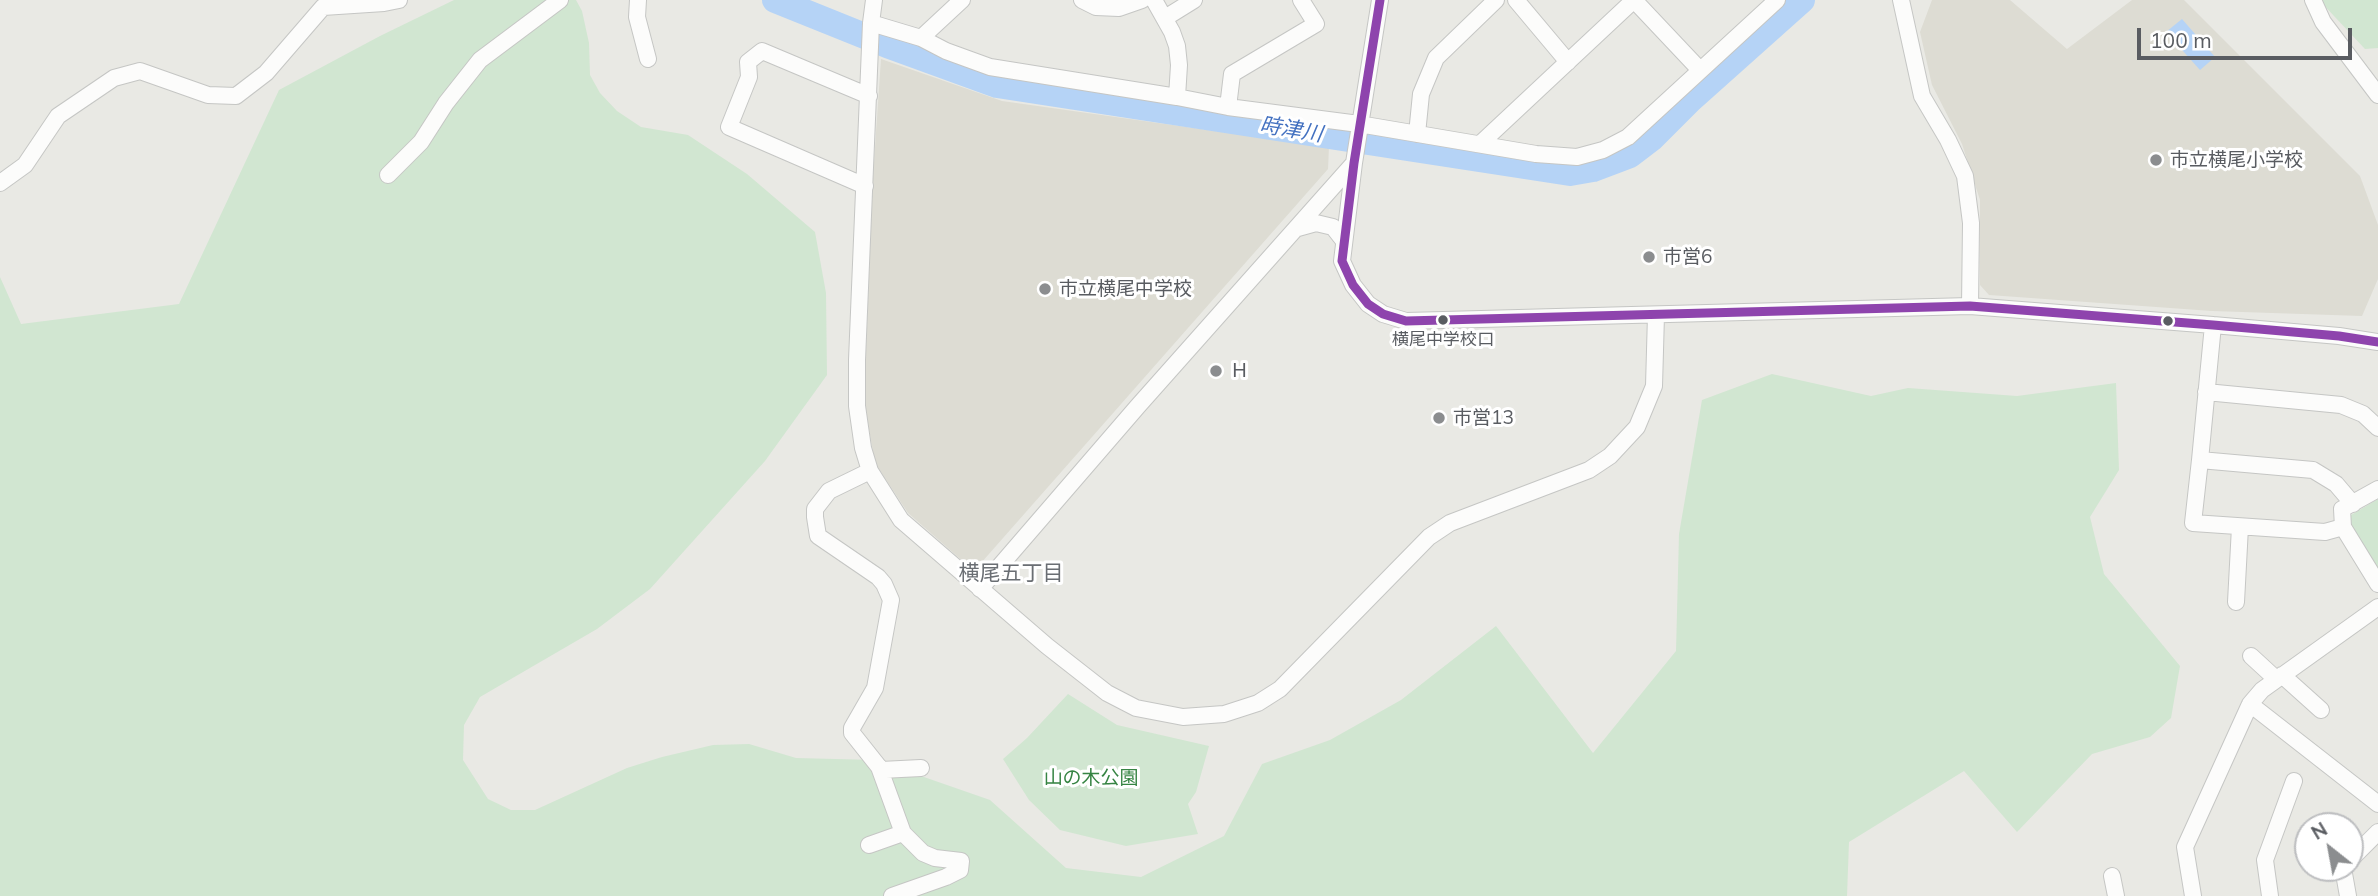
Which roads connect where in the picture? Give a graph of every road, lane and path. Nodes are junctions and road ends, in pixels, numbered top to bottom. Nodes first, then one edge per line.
1 (399, 0) edge
2 (560, 0) edge
3 (638, 0) edge
4 (874, 0) edge
5 (962, 0) edge
6 (1083, 0) edge
7 (1142, 0) edge
8 (1154, 0) edge
9 (1194, 0) edge
10 (1301, 0) edge
11 (1380, 0) edge
12 (1496, 0) edge
13 (1516, 0) edge
14 (1777, 0) edge
15 (1901, 0) edge
16 (2313, 0) edge
17 (1165, 18) junction
18 (871, 23) junction
19 (921, 38) junction
20 (648, 59) dead end
21 (1568, 62) junction
22 (1700, 70) junction
23 (2378, 95) edge
24 (869, 96) junction
25 (1177, 97) junction
26 (1228, 107) junction
27 (1359, 124) junction
28 (1417, 134) junction
29 (1480, 144) junction
30 (1354, 163) junction
31 (388, 174) dead end
32 (0, 183) edge
33 (865, 186) junction
34 (1298, 228) junction
35 (1344, 241) junction
36 (1970, 306) junction
37 (1657, 315) junction
38 (2213, 325) junction
39 (2376, 338) edge
40 (2206, 392) junction
41 (2378, 428) edge
42 (2200, 460) junction
43 (870, 471) junction
44 (2378, 489) edge
45 (2353, 505) junction
46 (2240, 527) junction
47 (2343, 527) junction
48 (2378, 584) edge
49 (980, 589) junction
50 (2236, 602) dead end
51 (2378, 607) edge
52 (2251, 656) dead end
53 (2279, 677) junction
54 (2250, 704) junction
55 (2321, 710) dead end
56 (921, 768) dead end
57 (881, 770) junction
58 (2294, 781) dead end
59 (2378, 804) edge
60 (2378, 832) edge
61 (903, 833) junction
62 (869, 845) dead end
63 (2364, 846) edge
64 (2112, 876) dead end
65 (892, 896) edge
66 (2116, 896) edge
67 (2193, 896) edge
68 (2270, 896) edge

1 - 32 street
2 - 31 street
3 - 20 street
4 - 18 street
5 - 19 street
6 - 7 street
8 - 17 street
9 - 17 street
10 - 26 street
11 - 27 street
12 - 28 street
13 - 21 street
14 - 22 street
15 - 36 street
16 - 23 street
17 - 25 street
18 - 19 street
18 - 24 street
19 - 25 street
21 - 22 street
21 - 29 street
22 - 29 street
24 - 33 street
24 - 33 street
25 - 26 street
26 - 27 street
27 - 28 street
27 - 30 street
28 - 29 street
30 - 34 street
30 - 35 street
33 - 43 street
34 - 35 street
34 - 49 street
35 - 37 street
36 - 37 street
36 - 38 street
37 - 49 street
38 - 39 street
38 - 40 street
40 - 41 street
40 - 42 street
42 - 45 street
42 - 46 street
43 - 49 street
43 - 57 street
44 - 45 street
45 - 47 street
46 - 47 street
46 - 50 street
47 - 48 street
51 - 53 street
52 - 53 street
53 - 54 street
53 - 55 street
54 - 59 street
54 - 67 street
56 - 57 street
57 - 61 street
58 - 68 street
60 - 63 street
61 - 62 street
61 - 65 street
64 - 66 street

